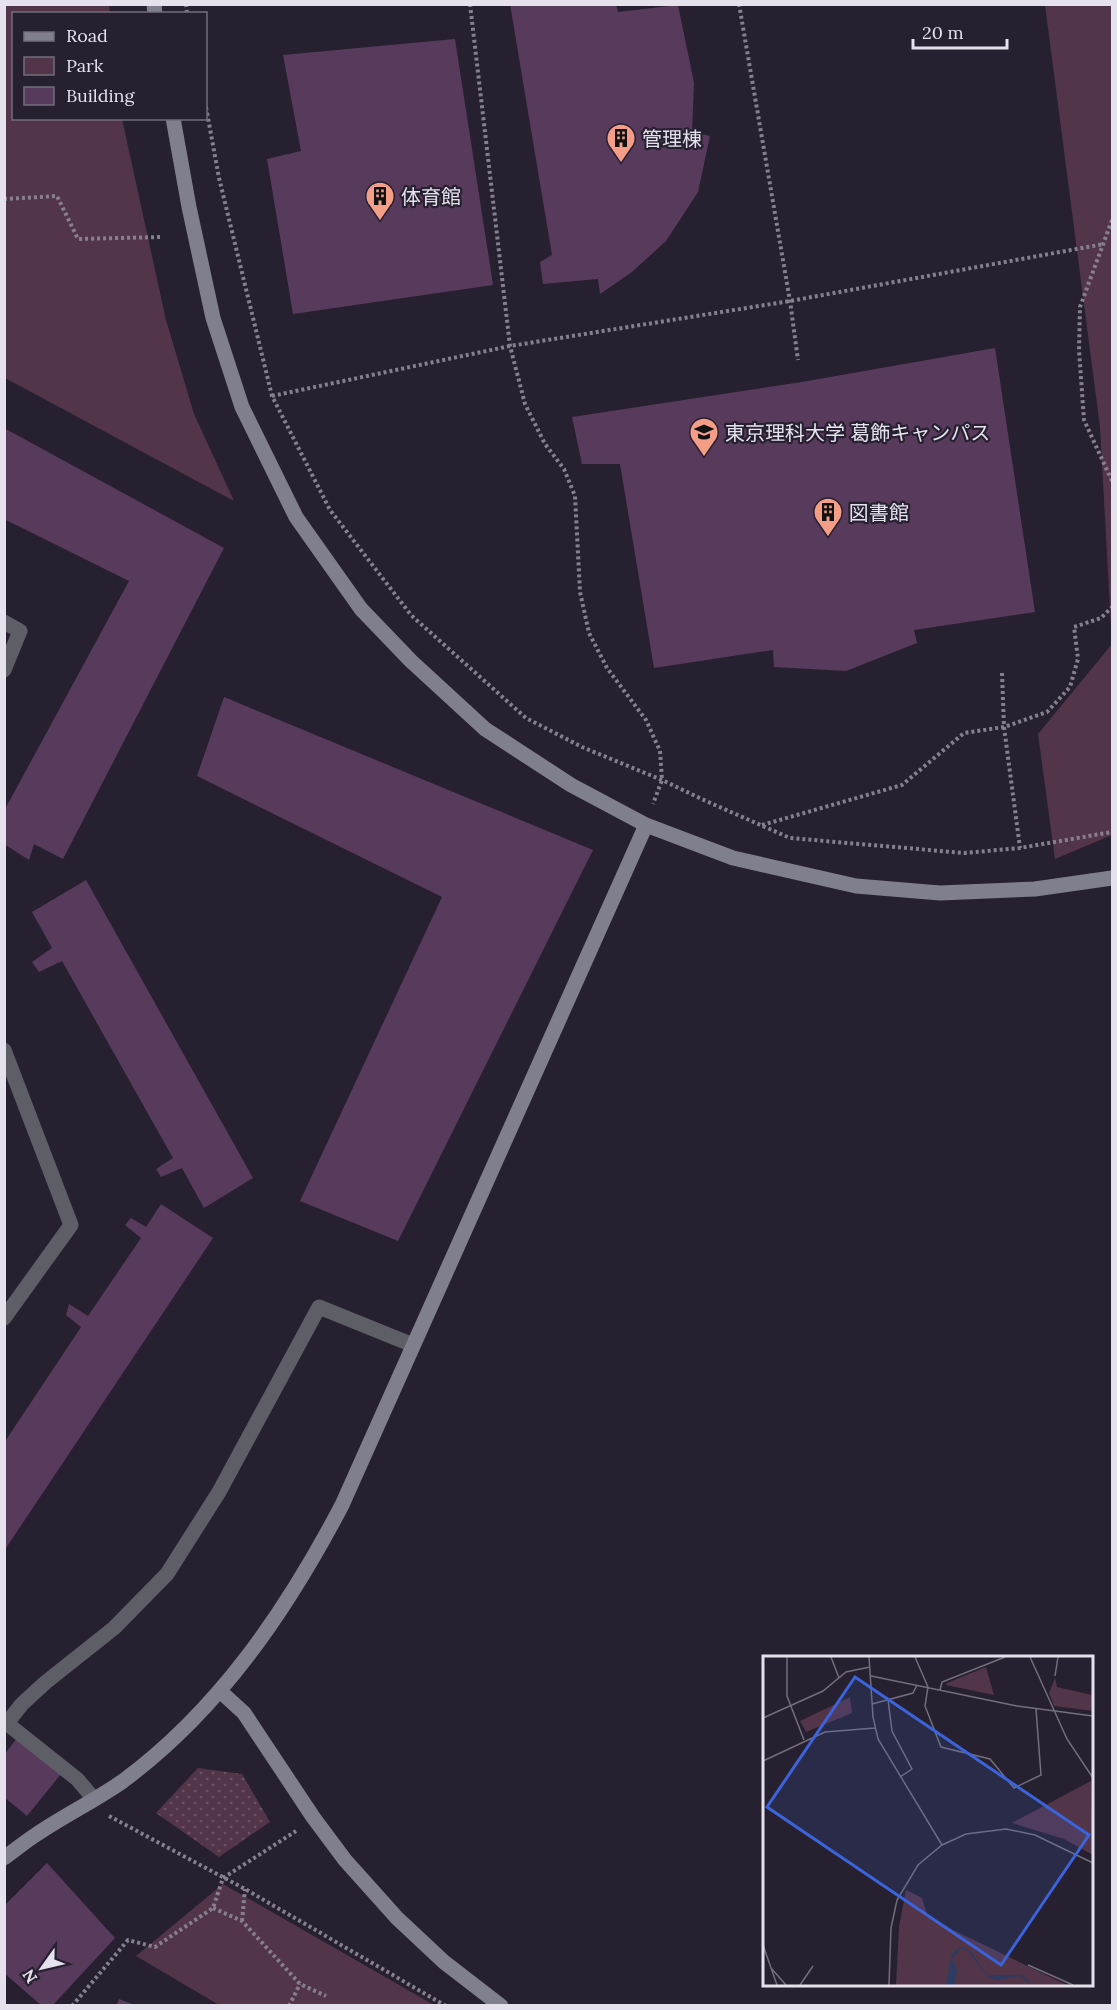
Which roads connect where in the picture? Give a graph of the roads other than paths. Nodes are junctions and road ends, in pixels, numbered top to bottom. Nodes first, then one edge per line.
1 (173, 120) edge
2 (4, 622) edge
3 (4, 670) edge
4 (646, 825) junction
5 (1113, 878) edge
6 (4, 1050) edge
7 (4, 1317) edge
8 (413, 1345) junction
9 (220, 1691) junction
10 (6, 1722) edge
11 (91, 1801) junction
12 (4, 1858) edge
13 (501, 2006) edge

1 - 4 street
2 - 3 street
4 - 5 street
4 - 8 street
6 - 7 street
8 - 9 street
8 - 10 street
9 - 11 street
9 - 13 street
10 - 11 street
11 - 12 street

